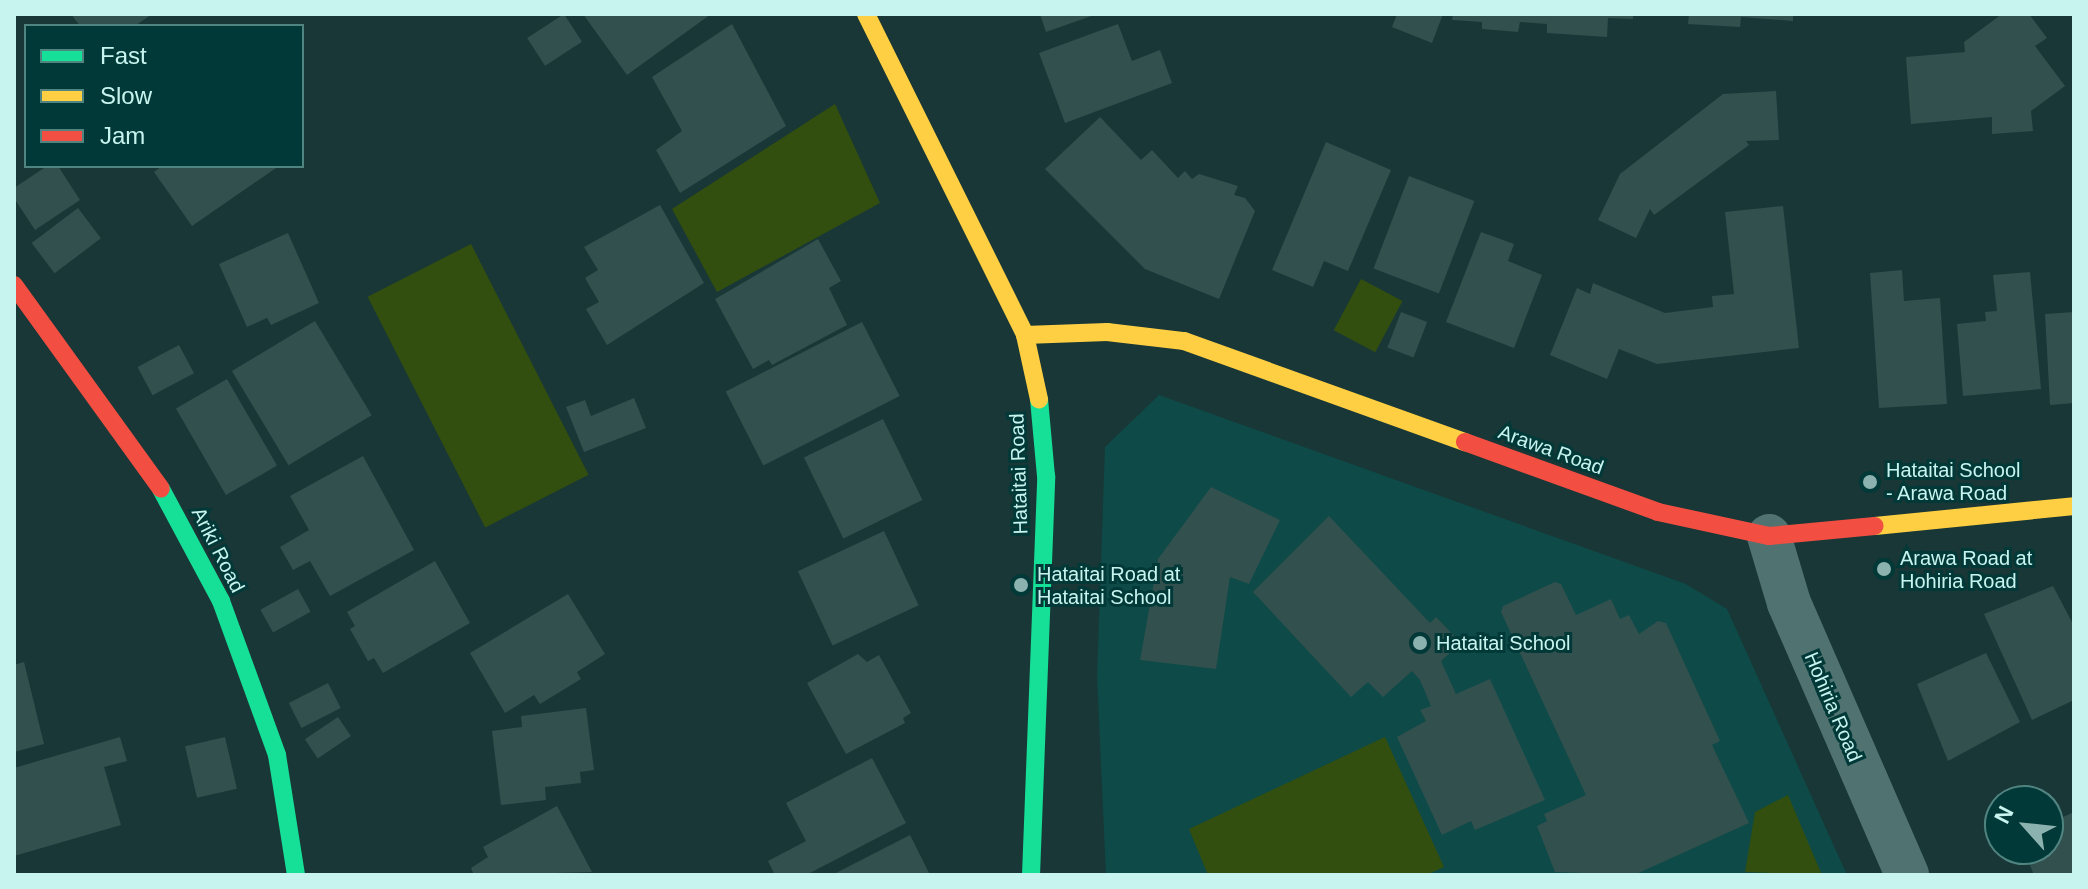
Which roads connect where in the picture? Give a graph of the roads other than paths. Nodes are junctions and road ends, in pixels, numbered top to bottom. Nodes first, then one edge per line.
1 (866, 14) edge
2 (14, 285) edge
3 (1025, 335) junction
4 (2074, 506) edge
5 (1769, 536) junction
6 (296, 875) edge
7 (1031, 875) edge
8 (1907, 875) edge

1 - 3 street, Hataitai Road
2 - 6 street, Ariki Road
3 - 5 street, Arawa Road
3 - 7 street, Hataitai Road
4 - 5 street, Arawa Road
5 - 8 street, Hohiria Road

